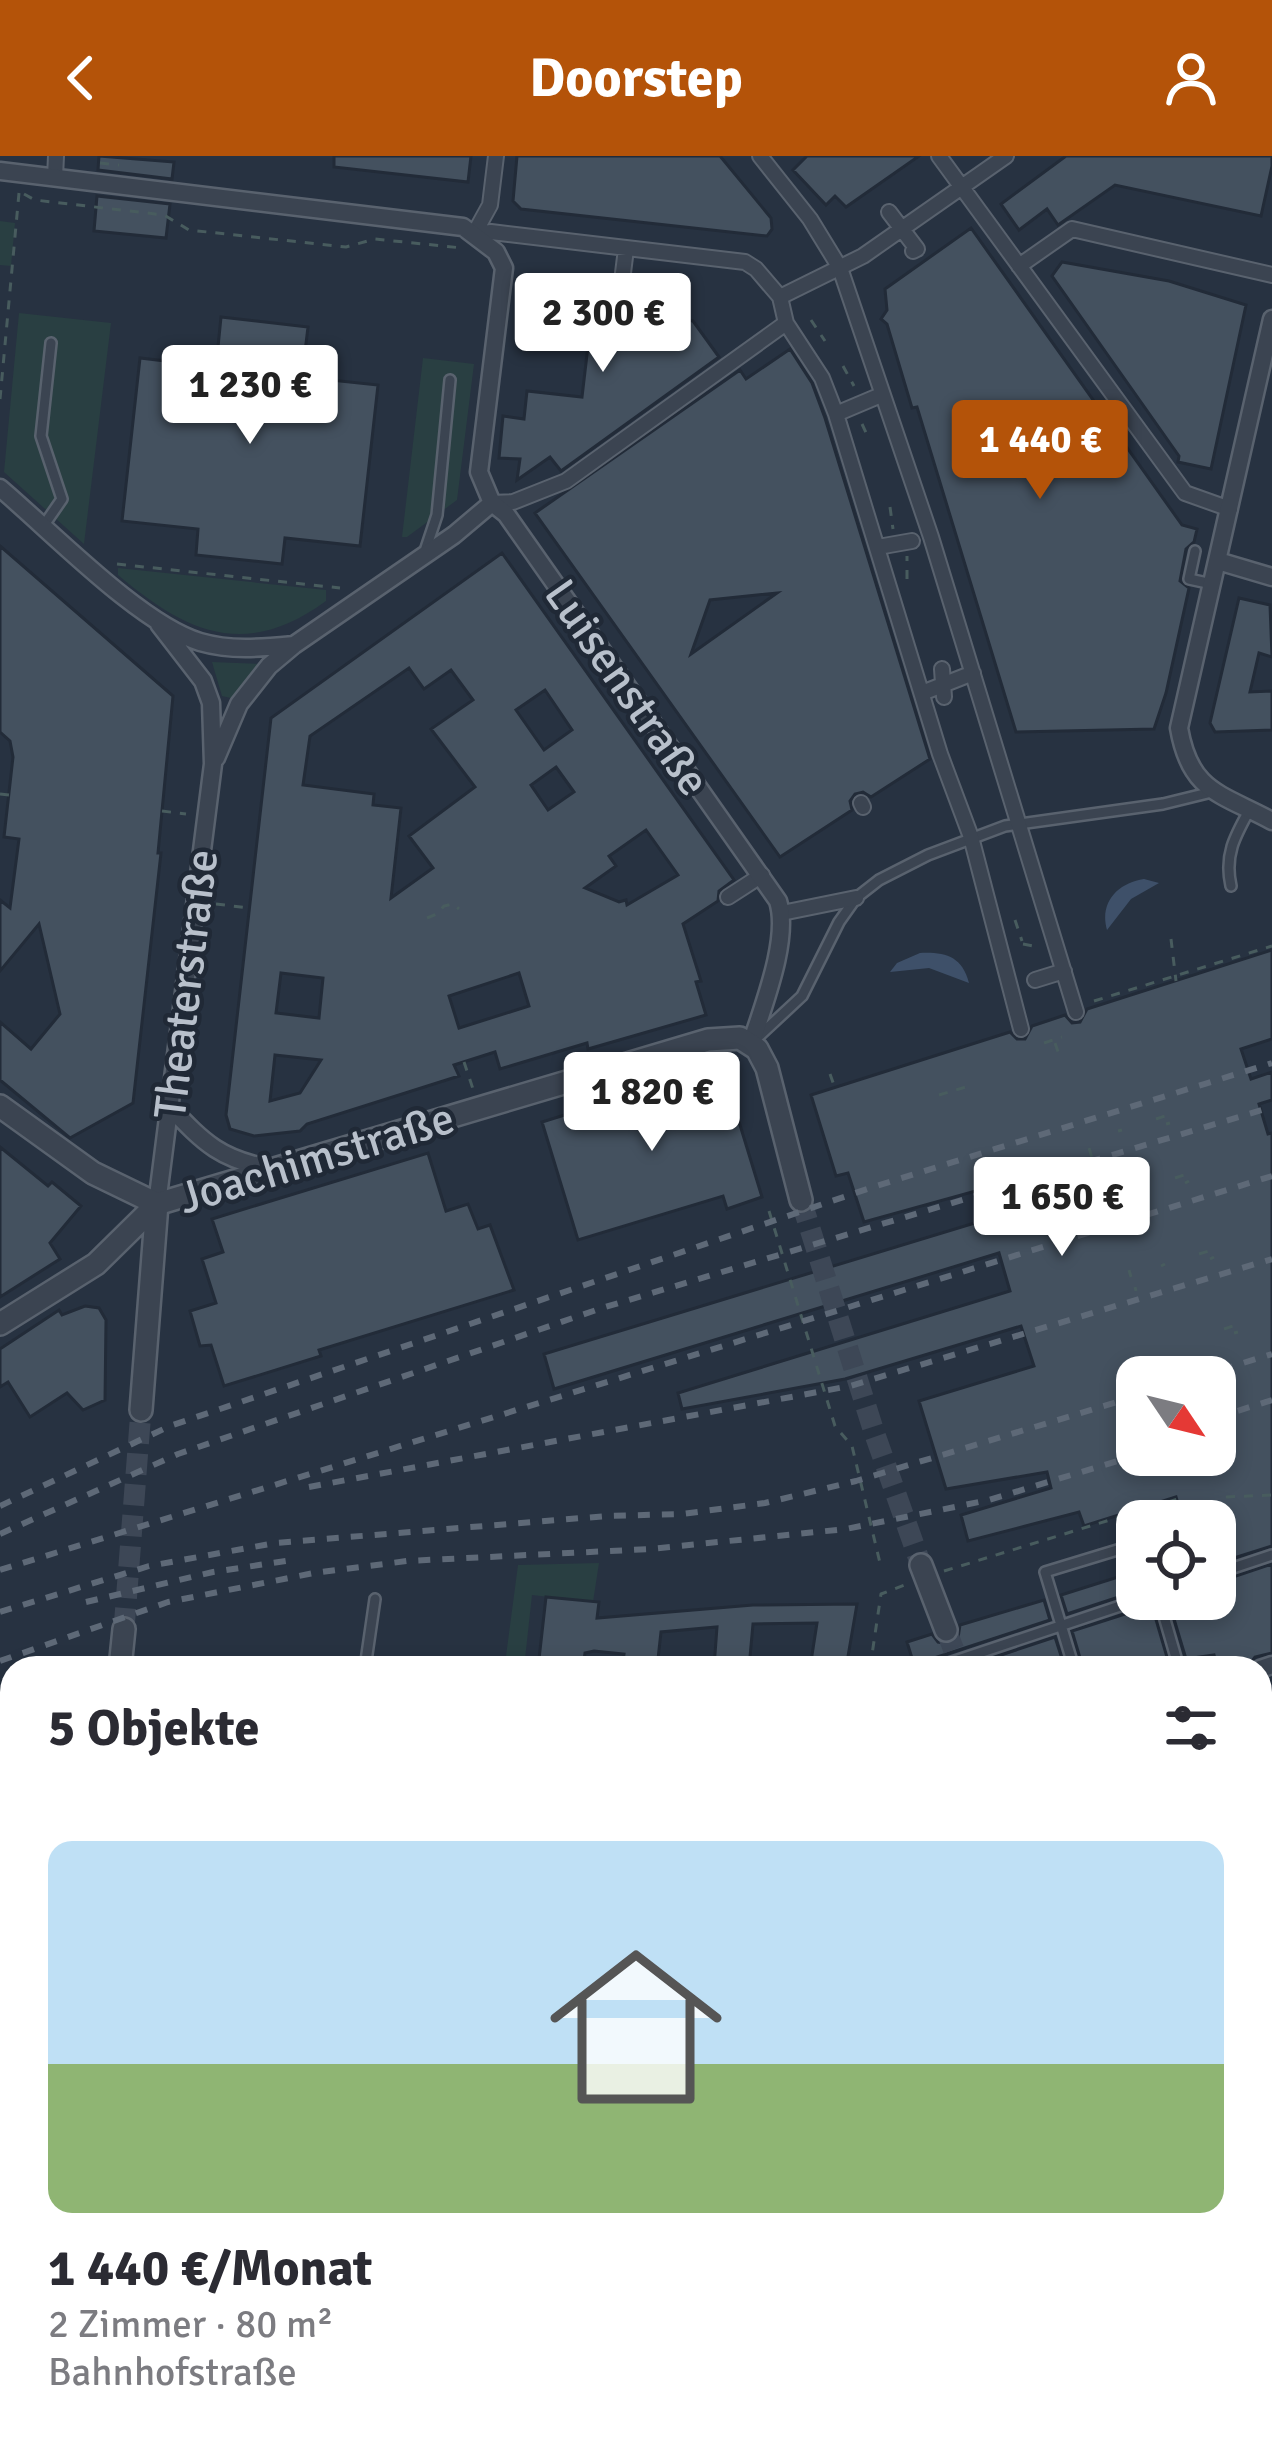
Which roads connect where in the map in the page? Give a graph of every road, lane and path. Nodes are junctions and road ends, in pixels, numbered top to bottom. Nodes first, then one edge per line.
1 (56, 156) edge
2 (496, 156) edge
3 (939, 156) edge
4 (1006, 156) edge
5 (764, 157) edge
6 (86, 162) dead end
7 (118, 165) dead end
8 (0, 171) edge
9 (55, 177) junction
10 (11, 188) dead end
11 (960, 188) junction
12 (19, 191) junction
13 (886, 214) dead end
14 (902, 229) junction
15 (469, 241) junction
16 (626, 249) junction
17 (914, 251) dead end
18 (1019, 266) junction
19 (840, 268) junction
20 (1272, 275) edge
21 (625, 284) dead end
22 (781, 297) junction
23 (1272, 319) edge
24 (811, 320) dead end
25 (786, 323) junction
26 (825, 341) dead end
27 (51, 343) dead end
28 (843, 366) dead end
29 (450, 380) dead end
30 (881, 394) junction
31 (0, 399) edge
32 (858, 404) junction
33 (836, 414) junction
34 (868, 437) dead end
35 (0, 488) edge
36 (492, 503) junction
37 (890, 507) dead end
38 (1230, 508) junction
39 (44, 525) junction
40 (903, 542) junction
41 (878, 547) junction
42 (1195, 551) dead end
43 (421, 558) junction
44 (86, 561) junction
45 (1218, 561) junction
46 (1272, 577) edge
47 (907, 579) dead end
48 (1212, 584) junction
49 (351, 590) dead end
50 (159, 625) junction
51 (294, 645) junction
52 (974, 674) junction
53 (922, 693) junction
54 (213, 764) junction
55 (1216, 791) junction
56 (0, 794) edge
57 (9, 795) dead end
58 (1250, 809) junction
59 (162, 811) dead end
60 (206, 816) junction
61 (1272, 821) edge
62 (1018, 823) junction
63 (971, 837) junction
64 (762, 875) junction
65 (1231, 886) dead end
66 (728, 897) dead end
67 (856, 898) junction
68 (196, 901) junction
69 (250, 908) dead end
70 (459, 909) dead end
71 (782, 913) junction
72 (1028, 916) dead end
73 (427, 918) dead end
74 (1015, 920) junction
75 (1006, 923) dead end
76 (1171, 939) dead end
77 (1023, 944) dead end
78 (1272, 946) edge
79 (1264, 948) junction
80 (1272, 954) edge
81 (1064, 971) junction
82 (1175, 978) junction
83 (1035, 980) dead end
84 (1076, 1010) joint
85 (1022, 1029) dead end
86 (1062, 1037) dead end
87 (1044, 1043) dead end
88 (1055, 1043) dead end
89 (752, 1044) junction
90 (1060, 1060) dead end
91 (464, 1062) dead end
92 (830, 1074) dead end
93 (969, 1086) dead end
94 (835, 1088) dead end
95 (939, 1095) dead end
96 (0, 1106) edge
97 (170, 1106) junction
98 (478, 1108) junction
99 (1168, 1115) dead end
100 (1156, 1119) dead end
101 (274, 1169) junction
102 (1187, 1174) dead end
103 (1175, 1178) dead end
104 (801, 1200) tunnel mouth
105 (157, 1204) junction
106 (769, 1211) dead end
107 (1212, 1250) dead end
108 (1199, 1254) dead end
109 (1129, 1270) dead end
110 (1131, 1277) dead end
111 (0, 1324) edge
112 (1236, 1325) dead end
113 (1223, 1329) dead end
114 (141, 1410) tunnel mouth
115 (1272, 1495) edge
116 (1226, 1497) dead end
117 (1178, 1498) dead end
118 (1116, 1550) edge
119 (1272, 1556) edge
120 (880, 1563) dead end
121 (1236, 1567) edge
122 (923, 1571) junction
123 (375, 1599) dead end
124 (1116, 1607) edge
125 (1165, 1620) edge
126 (124, 1629) tunnel mouth
127 (946, 1630) tunnel mouth
128 (121, 1656) edge
129 (367, 1656) edge
130 (872, 1656) edge
131 (970, 1656) edge
132 (1070, 1656) edge
133 (1176, 1656) edge

1 - 9 street
2 - 15 street
3 - 11 street
4 - 11 street
5 - 19 street
6 - 7 path
8 - 9 street
9 - 15 street
10 - 12 path
11 - 14 street
11 - 18 street
12 - 15 path
12 - 31 path
13 - 14 street
14 - 17 street
14 - 19 street
15 - 16 street
15 - 36 street
16 - 21 street
16 - 22 street
18 - 20 street
18 - 38 street
19 - 22 street
19 - 30 street
22 - 25 street
23 - 38 street
24 - 26 path
25 - 33 street
25 - 36 street
27 - 39 lane
28 - 32 path
29 - 43 lane
30 - 32 street
30 - 52 street
32 - 33 street
32 - 34 path
33 - 41 street
35 - 39 street
36 - 43 street, Theaterstraße
36 - 64 street, Luisenstraße
37 - 40 path
38 - 45 street
39 - 44 street
40 - 41 street
40 - 47 path
41 - 53 street
42 - 48 lane
43 - 51 street, Theaterstraße
44 - 49 path
44 - 50 street
45 - 46 street
45 - 48 street
48 - 55 street
50 - 51 street
50 - 54 street, Theaterstraße
51 - 54 street, Theaterstraße
52 - 53 street
52 - 62 street
53 - 63 street
54 - 60 street, Theaterstraße
55 - 58 street
55 - 62 lane
56 - 57 path
58 - 61 street
58 - 65 lane
59 - 60 path
60 - 68 street, Theaterstraße
62 - 63 lane
62 - 81 street
63 - 67 lane
63 - 85 street
64 - 66 street
64 - 71 street, Luisenstraße
67 - 71 street
67 - 89 lane
68 - 69 path
68 - 97 street, Theaterstraße
70 - 73 path
71 - 89 street
72 - 74 path
74 - 75 path
74 - 77 path
76 - 82 path
78 - 79 path
79 - 80 path
79 - 82 path
81 - 83 street
81 - 84 street
82 - 84 path
86 - 87 path
88 - 90 path
89 - 98 street, Joachimstraße
89 - 104 street
91 - 98 path
92 - 94 path
93 - 95 path
96 - 105 street
97 - 101 street
97 - 105 street, Theaterstraße
98 - 101 street, Joachimstraße
99 - 100 path
101 - 105 street, Joachimstraße
102 - 103 path
105 - 111 street
105 - 114 street
106 - 120 path
107 - 108 path
109 - 110 path
112 - 113 path
115 - 116 path
117 - 122 path
118 - 132 lane
119 - 121 lane
122 - 127 street
122 - 130 path
123 - 129 lane
124 - 131 lane
125 - 133 lane
126 - 128 street

